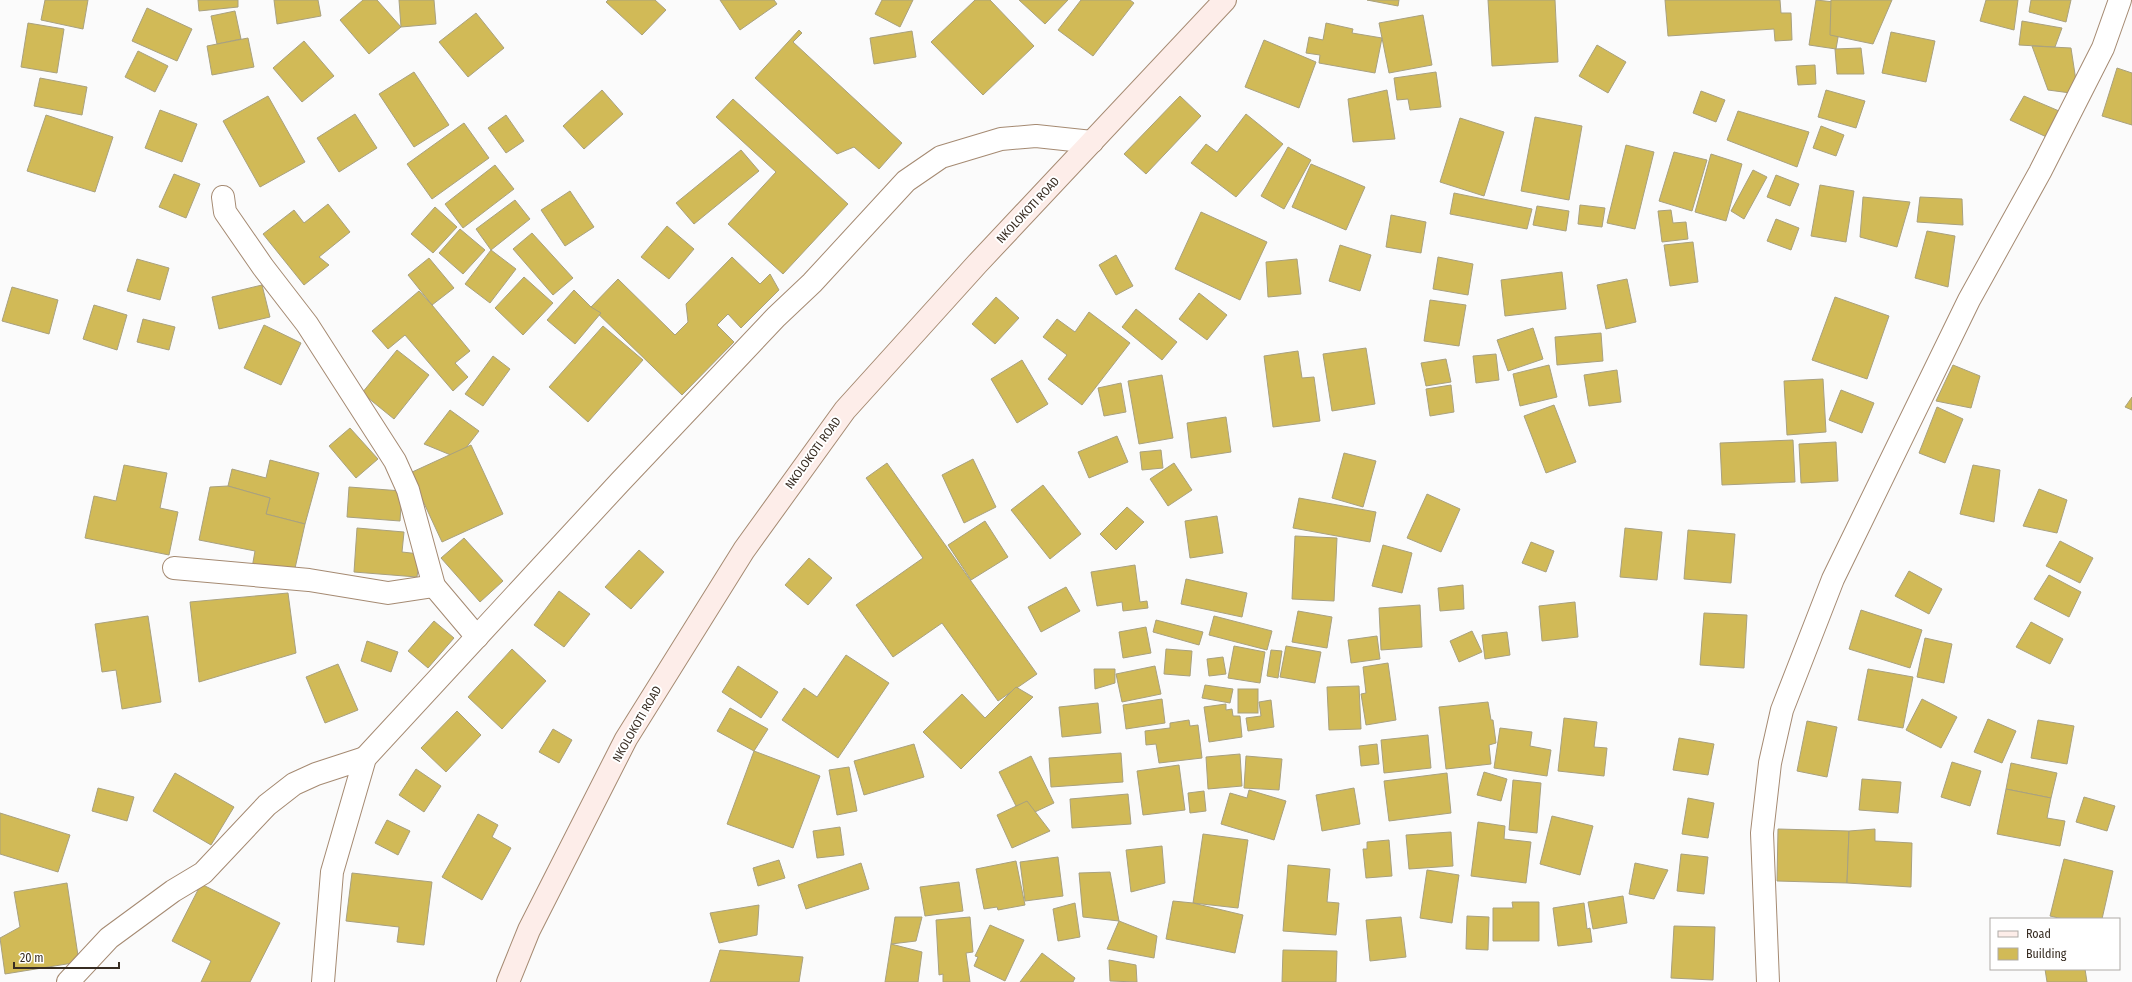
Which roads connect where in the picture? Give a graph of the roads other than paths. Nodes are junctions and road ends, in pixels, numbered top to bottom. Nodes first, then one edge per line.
1 (1225, 0) edge
2 (2120, 0) edge
3 (1092, 142) junction
4 (223, 197) dead end
5 (174, 568) dead end
6 (434, 586) junction
7 (477, 637) junction
8 (365, 758) junction
9 (68, 982) edge
10 (323, 982) edge
11 (508, 982) edge
12 (1768, 982) edge

1 - 3 main road, NKOLOKOTI ROAD
2 - 12 street
3 - 7 street
3 - 11 main road, NKOLOKOTI ROAD
4 - 6 street
5 - 6 street
6 - 7 street
7 - 8 street
8 - 9 street
8 - 10 street

